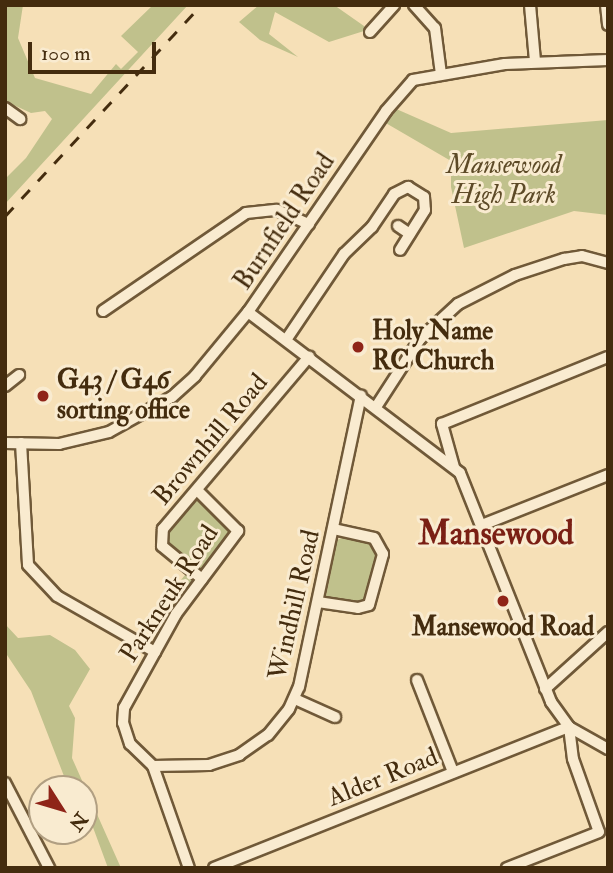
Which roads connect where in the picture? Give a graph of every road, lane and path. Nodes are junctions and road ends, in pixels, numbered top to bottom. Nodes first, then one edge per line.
1 (394, 5) edge
2 (414, 5) edge
3 (530, 5) edge
4 (606, 5) edge
5 (608, 25) edge
6 (370, 32) dead end
7 (608, 60) edge
8 (535, 61) junction
9 (441, 74) junction
10 (5, 108) edge
11 (20, 119) dead end
12 (309, 224) junction
13 (398, 226) dead end
14 (410, 234) junction
15 (400, 250) dead end
16 (608, 263) edge
17 (103, 311) dead end
18 (248, 312) junction
19 (286, 340) junction
20 (309, 357) junction
21 (608, 357) edge
22 (19, 375) dead end
23 (5, 386) edge
24 (361, 396) junction
25 (376, 407) junction
26 (5, 443) edge
27 (21, 443) junction
28 (454, 467) junction
29 (608, 475) edge
30 (197, 490) junction
31 (482, 525) junction
32 (333, 529) junction
33 (202, 579) junction
34 (318, 602) junction
35 (608, 632) edge
36 (155, 652) junction
37 (416, 680) dead end
38 (545, 690) junction
39 (295, 699) junction
40 (335, 717) dead end
41 (569, 727) junction
42 (608, 749) edge
43 (153, 766) junction
44 (453, 772) junction
45 (5, 783) edge
46 (49, 868) edge
47 (189, 868) edge
48 (214, 868) edge
49 (507, 868) edge

1 - 6 street
2 - 9 street
3 - 8 street
4 - 5 street
7 - 8 street, Burnfield Road
8 - 9 street, Burnfield Road
9 - 12 street, Burnfield Road
10 - 11 street
12 - 17 street
12 - 18 street, Burnfield Road
13 - 14 street
14 - 15 street
14 - 19 street
16 - 25 street
18 - 19 street
18 - 27 street, Burnfield Road
19 - 20 street
20 - 24 street
20 - 30 street, Brownhill Road
21 - 28 street
22 - 23 street
24 - 25 street
24 - 32 street, Windhill Road
25 - 28 street
26 - 27 street, Burnfield Road
27 - 36 street
28 - 31 street
29 - 31 street
30 - 33 street, Parkneuk Road
30 - 33 street, Brownhill Road
31 - 38 street
32 - 34 street, Windhill Road
32 - 34 street
33 - 36 street, Parkneuk Road
34 - 39 street, Windhill Road
35 - 38 street
36 - 43 street, Parkneuk Road
37 - 44 street
38 - 41 street
39 - 40 street
39 - 43 street, Windhill Road
41 - 42 street
41 - 44 street, Alder Road
41 - 49 street
43 - 47 street
44 - 48 street, Alder Road
45 - 46 street

